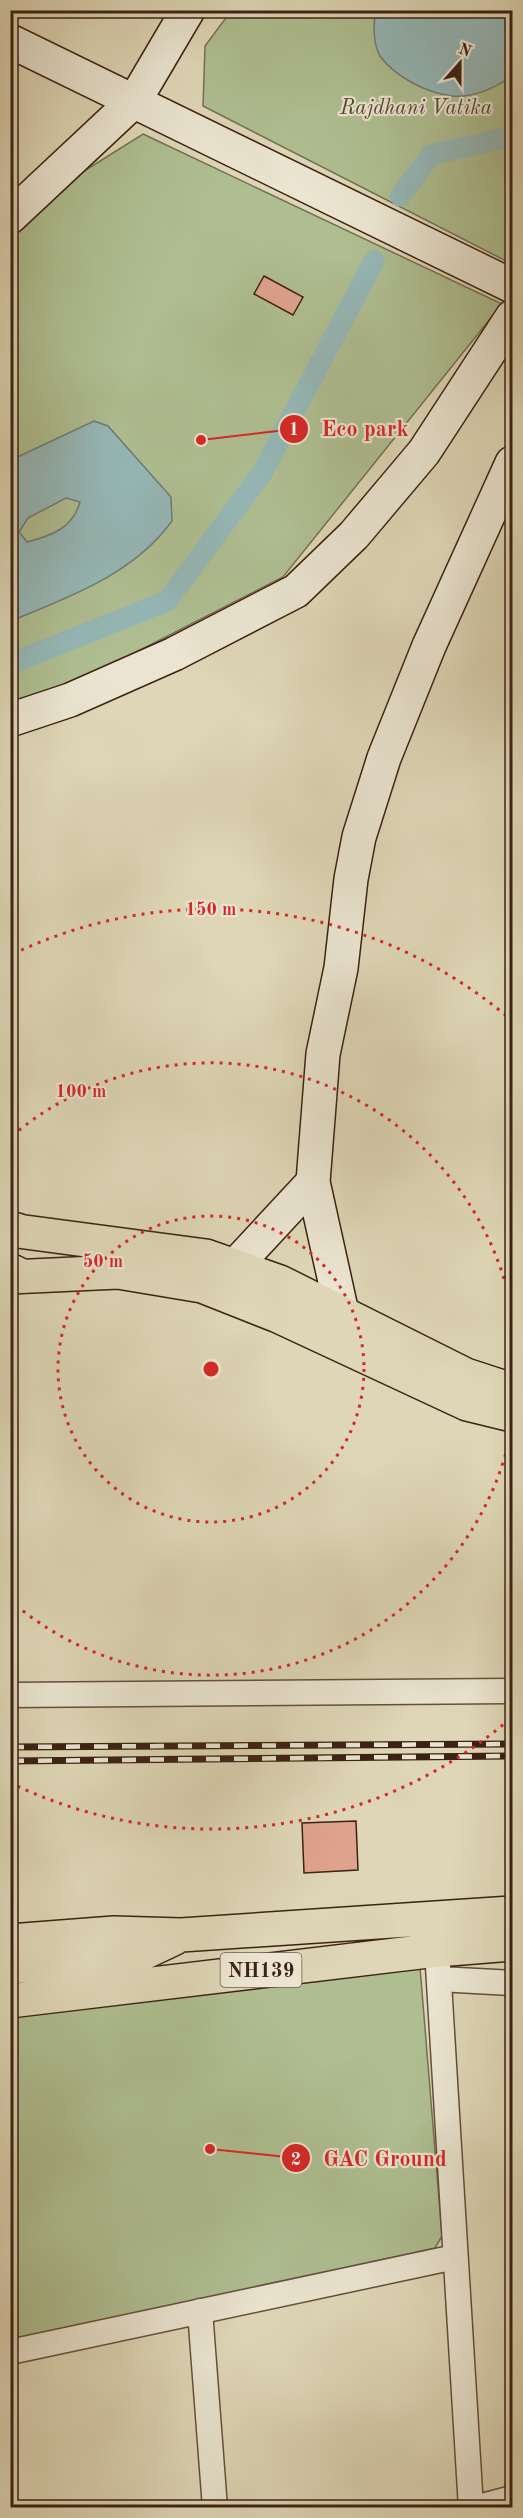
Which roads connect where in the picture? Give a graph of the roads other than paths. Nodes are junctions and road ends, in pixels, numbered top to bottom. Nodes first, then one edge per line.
1 (188, 10) edge
2 (10, 41) edge
3 (135, 100) junction
4 (10, 217) edge
5 (513, 286) edge
6 (513, 317) edge
7 (513, 463) edge
8 (10, 720) edge
9 (313, 1182) junction
10 (13, 1231) edge
11 (235, 1266) junction
12 (14, 1274) edge
13 (342, 1314) junction
14 (513, 1390) edge
15 (513, 1415) edge
16 (513, 1691) edge
17 (10, 1695) edge
18 (513, 1913) edge
19 (181, 1935) junction
20 (10, 1941) edge
21 (513, 1944) edge
22 (125, 1958) junction
23 (438, 1965) junction
24 (10, 1967) edge
25 (186, 1979) junction
26 (513, 1983) edge
27 (10, 2001) edge
28 (455, 2257) junction
29 (200, 2311) junction
30 (10, 2352) edge
31 (513, 2498) edge
32 (215, 2508) edge
33 (472, 2508) edge

1 - 3 street
2 - 3 street
3 - 4 street
3 - 5 street
6 - 8 street
7 - 9 street
9 - 11 street
9 - 13 street
10 - 11 main road
11 - 13 main road
12 - 15 main road
13 - 14 main road
16 - 17 street
18 - 19 main road, NH139
19 - 20 main road, NH139
19 - 22 main road
21 - 23 main road, NH139
22 - 24 main road
22 - 25 main road
23 - 25 main road, NH139
23 - 26 street
23 - 28 street
25 - 27 main road, NH139
28 - 29 street
28 - 33 street
29 - 30 street
29 - 32 street
31 - 33 street

